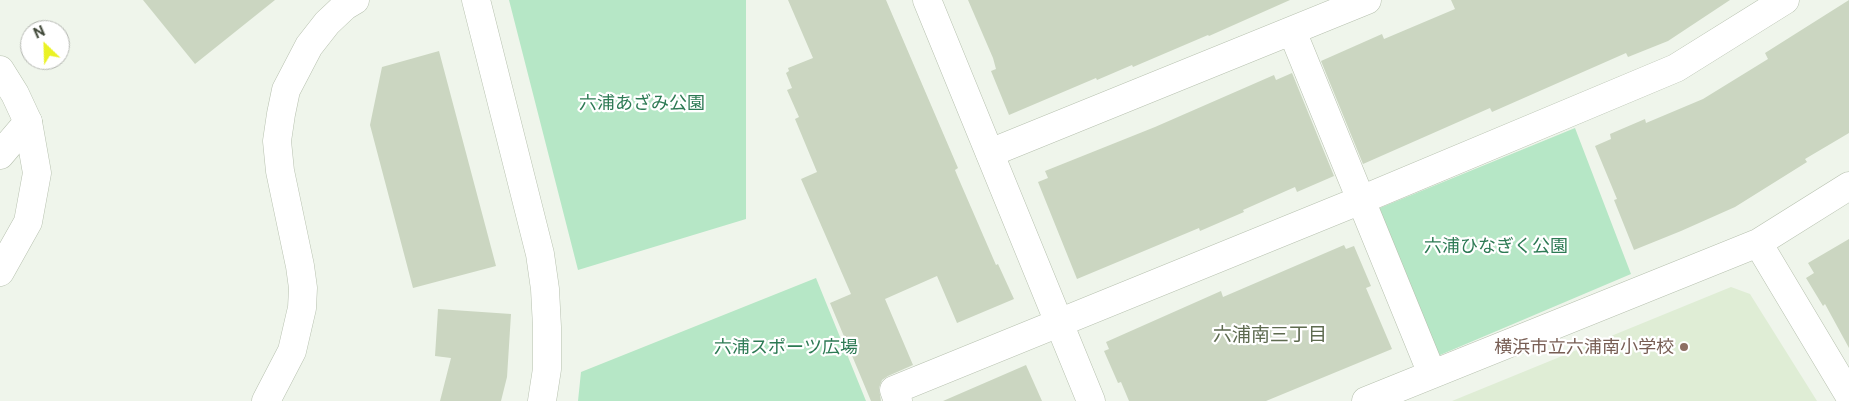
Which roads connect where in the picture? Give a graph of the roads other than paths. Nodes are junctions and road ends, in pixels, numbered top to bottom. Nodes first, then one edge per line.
1 (355, 0) edge
2 (476, 0) edge
3 (927, 0) edge
4 (1367, 0) edge
5 (1785, 0) edge
6 (1292, 31) junction
7 (0, 70) edge
8 (28, 122) junction
9 (990, 153) junction
10 (0, 155) edge
11 (1849, 186) edge
12 (1360, 200) junction
13 (1758, 243) junction
14 (0, 272) edge
15 (1058, 322) junction
16 (1432, 374) junction
17 (1849, 394) edge
18 (266, 401) edge
19 (542, 401) edge
20 (898, 401) edge
21 (1091, 401) edge
22 (1366, 401) edge

1 - 18 street
2 - 19 street
3 - 9 street
4 - 6 street
5 - 12 street
6 - 9 street
6 - 12 street
7 - 8 street
8 - 10 street
8 - 14 street
9 - 15 street
11 - 13 street
12 - 15 street
12 - 16 street
13 - 16 street
13 - 17 street
15 - 20 street
15 - 21 street
16 - 22 street

